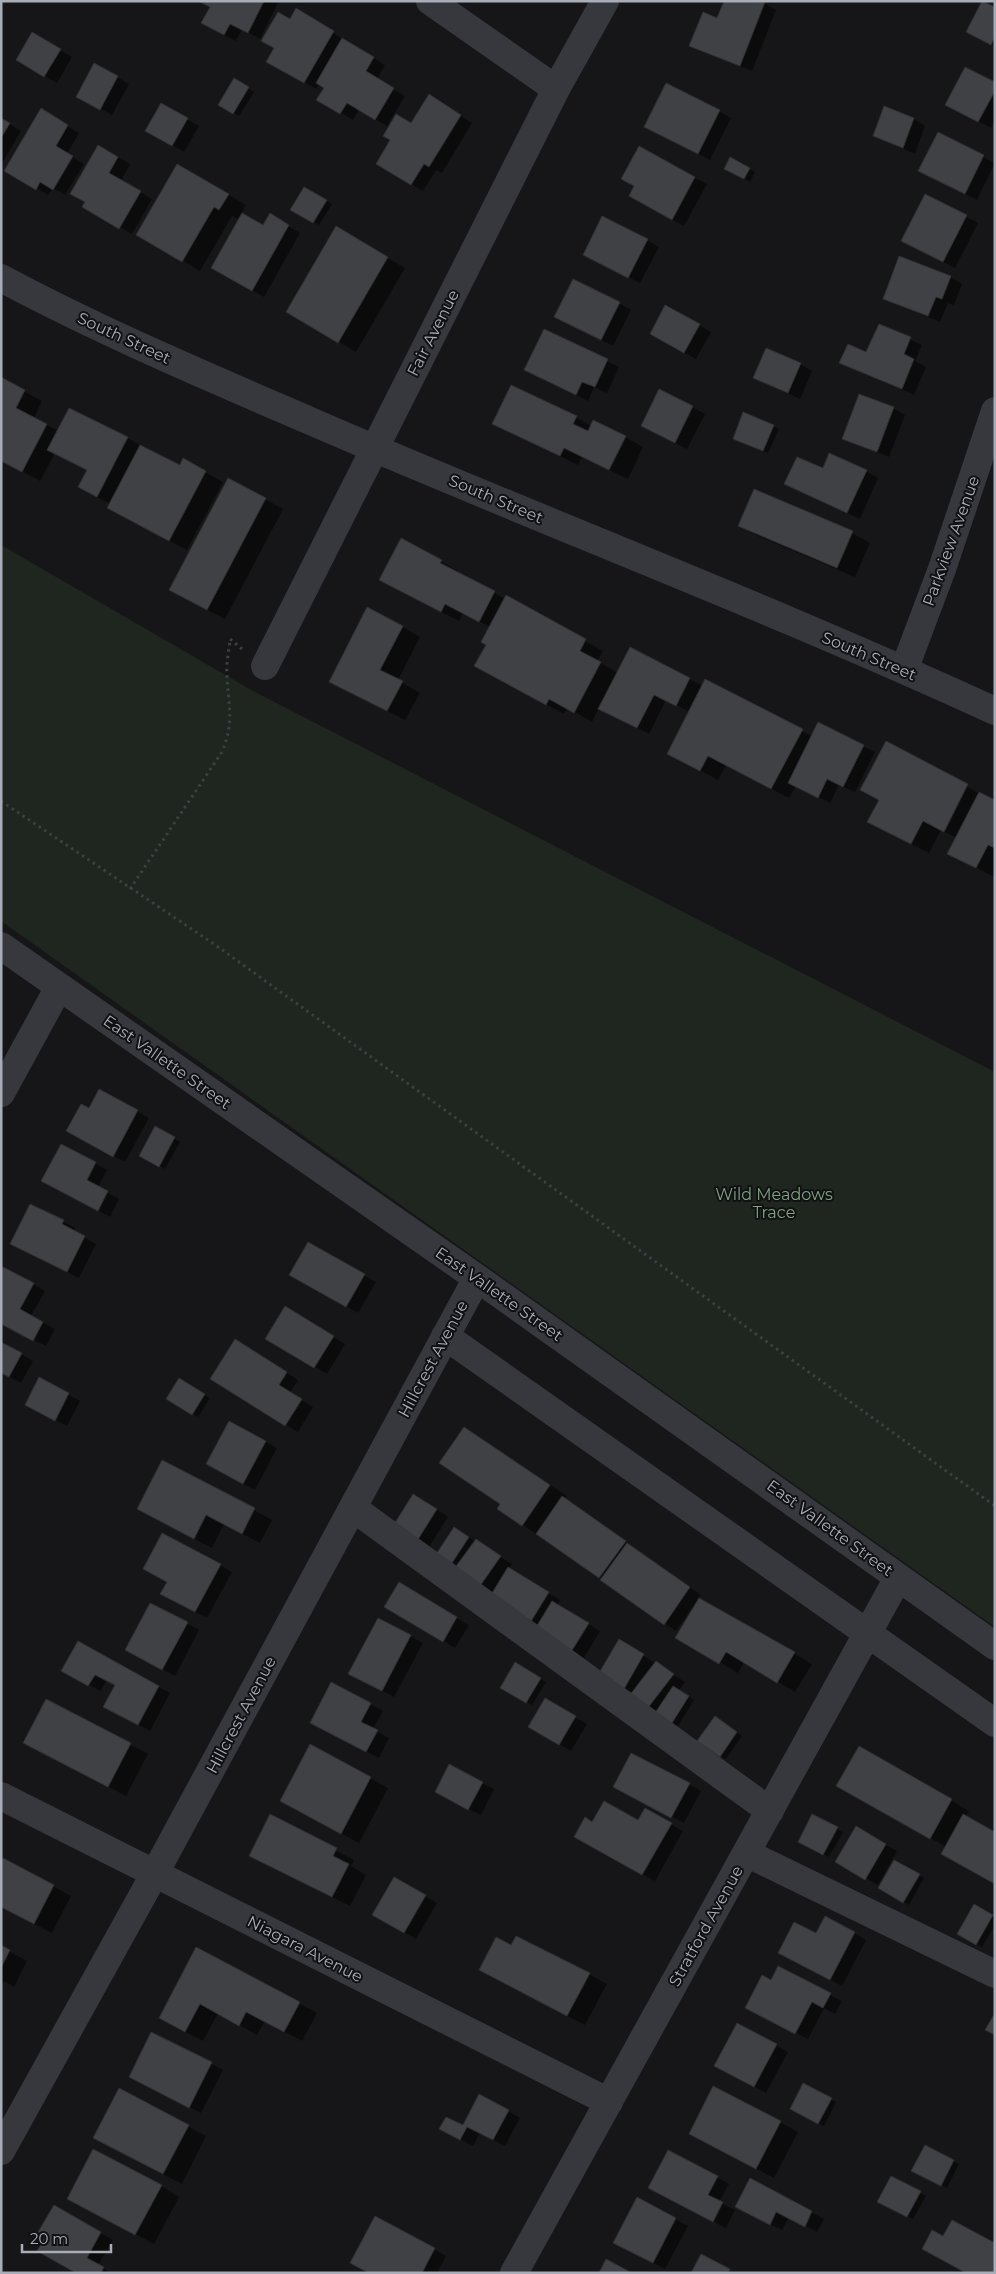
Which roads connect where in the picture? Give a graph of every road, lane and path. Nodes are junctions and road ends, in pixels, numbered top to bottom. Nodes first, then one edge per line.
1 (430, 1) edge
2 (605, 1) edge
3 (556, 88) junction
4 (1, 278) edge
5 (995, 411) edge
6 (375, 449) junction
7 (265, 666) joint
8 (904, 670) junction
9 (995, 712) edge
10 (1, 801) edge
11 (130, 889) junction
12 (1, 946) edge
13 (59, 987) junction
14 (1, 1093) edge
15 (477, 1278) junction
16 (446, 1336) junction
17 (995, 1506) edge
18 (353, 1508) junction
19 (898, 1578) junction
20 (868, 1633) junction
21 (995, 1646) edge
22 (995, 1722) edge
23 (1, 1796) edge
24 (770, 1811) junction
25 (746, 1853) junction
26 (155, 1873) junction
27 (995, 1974) edge
28 (609, 2102) junction
29 (1, 2151) edge
30 (514, 2273) edge

1 - 3 street
2 - 3 street, Fair Avenue
3 - 6 street, Fair Avenue
4 - 6 street, South Street
5 - 8 street, Parkview Avenue
6 - 7 street, Fair Avenue
6 - 8 street, South Street
7 - 11 path
8 - 9 street, South Street
10 - 11 path
11 - 17 path
12 - 13 street, East Vallette Street
13 - 14 street
13 - 15 street, East Vallette Street
15 - 16 street, Hillcrest Avenue
15 - 19 street, East Vallette Street
16 - 18 street, Hillcrest Avenue
16 - 20 street
18 - 24 street
18 - 26 street, Hillcrest Avenue
19 - 20 street, Stratford Avenue
19 - 21 street, East Vallette Street
20 - 22 street
20 - 24 street, Stratford Avenue
23 - 26 street, Niagara Avenue
24 - 25 street, Stratford Avenue
25 - 27 street
25 - 28 street, Stratford Avenue
26 - 28 street, Niagara Avenue
26 - 29 street, Hillcrest Avenue
28 - 30 street, Stratford Avenue

